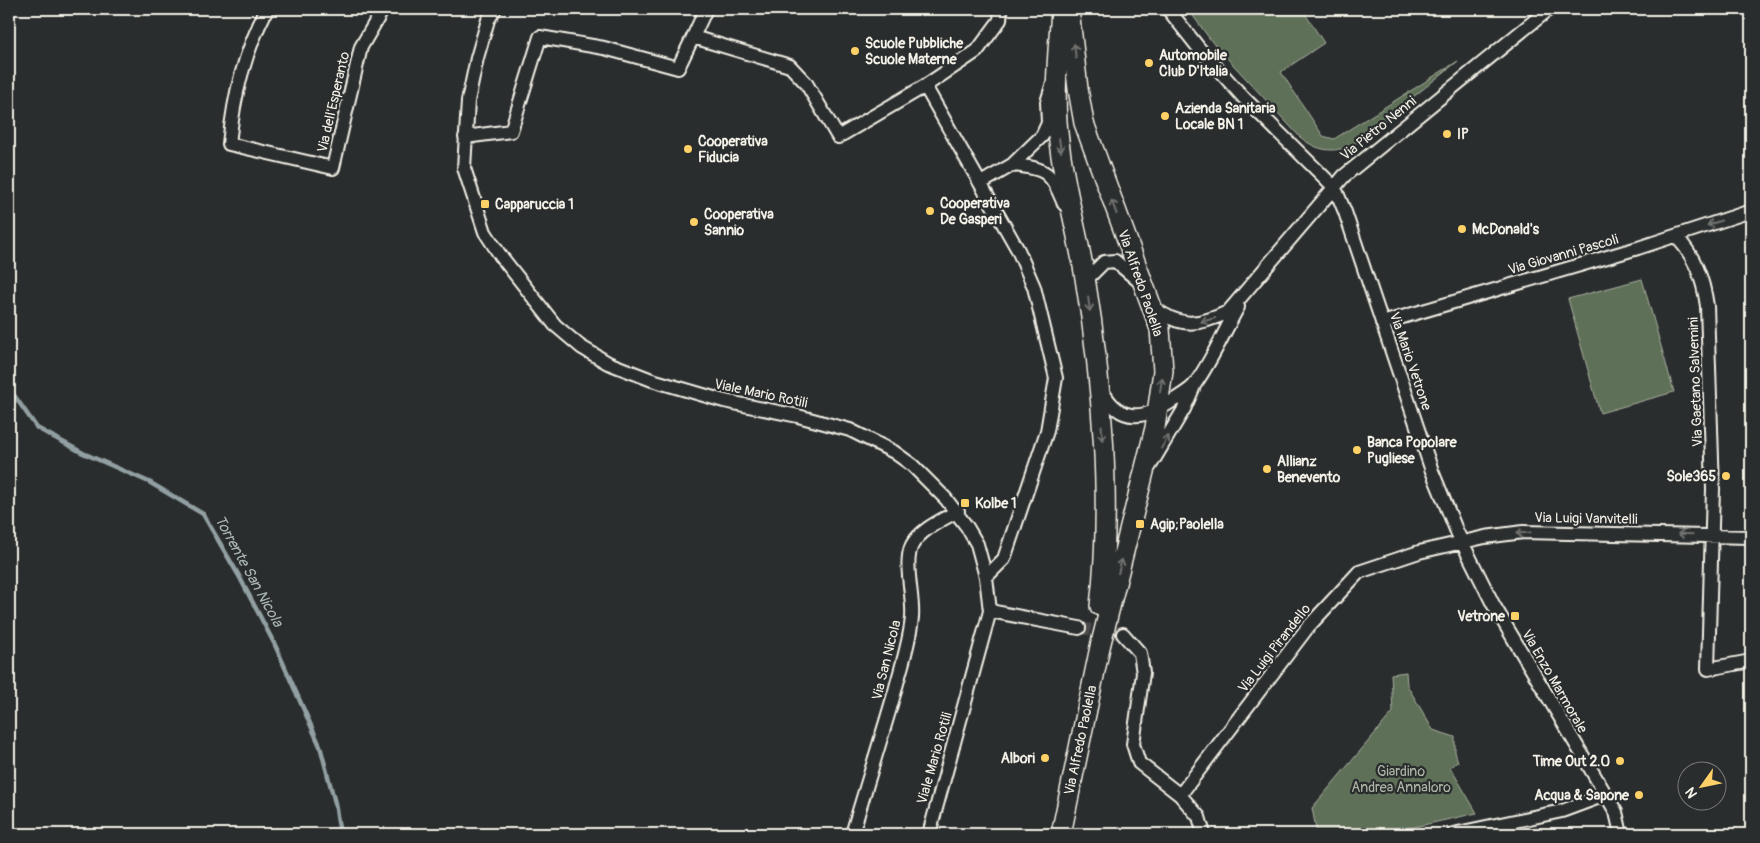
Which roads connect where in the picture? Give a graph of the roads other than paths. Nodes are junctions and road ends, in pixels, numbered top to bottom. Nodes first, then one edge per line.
1 (267, 9) edge
2 (383, 9) edge
3 (495, 9) edge
4 (706, 9) edge
5 (1001, 9) edge
6 (1061, 9) edge
7 (1069, 9) edge
8 (1168, 9) edge
9 (1549, 9) edge
10 (693, 38) junction
11 (1057, 72) junction
12 (925, 86) junction
13 (465, 137) junction
14 (1012, 165) junction
15 (982, 183) junction
16 (1335, 188) junction
17 (1751, 210) edge
18 (1676, 236) junction
19 (1079, 240) junction
20 (1086, 280) junction
21 (1143, 286) junction
22 (1246, 292) junction
23 (1150, 306) junction
24 (1382, 323) junction
25 (1098, 384) junction
26 (1194, 386) junction
27 (1157, 412) junction
28 (1140, 484) junction
29 (958, 511) junction
30 (1710, 535) junction
31 (1751, 536) edge
32 (1463, 542) junction
33 (986, 577) junction
34 (990, 611) junction
35 (1079, 628) tunnel mouth
36 (1123, 634) tunnel mouth
37 (1100, 647) junction
38 (1751, 661) edge
39 (1180, 795) junction
40 (1605, 795) junction
41 (852, 834) edge
42 (929, 834) edge
43 (1061, 834) edge
44 (1204, 834) edge
45 (1453, 834) edge
46 (1621, 834) edge

1 - 2 street, Via dell'Esperanto
3 - 13 street, Viale Mario Rotili
4 - 10 street
5 - 12 street
6 - 11 main road, Via Alfredo Paolella
21 -> 7 main road, Via Alfredo Paolella
8 - 16 street
9 - 16 street, Via Pietro Nenni
10 - 12 street
10 - 13 street
11 - 14 street
11 -> 19 main road, Via Alfredo Paolella
12 - 15 street
13 - 29 street, Viale Mario Rotili
14 - 15 street
14 - 19 street
15 - 33 street
16 - 22 street, Via Pietro Nenni
16 - 24 street, Via Mario Vetrone
17 -> 18 street, Via Giovanni Pascoli
18 - 24 street, Via Giovanni Pascoli
18 - 30 street, Via Gaetano Salvemini
19 - 20 main road, Via Alfredo Paolella
20 - 21 street
20 -> 25 main road, Via Alfredo Paolella
21 - 23 main road, Via Alfredo Paolella
22 -> 23 street, Via Pietro Nenni
22 - 26 street, Via Pietro Nenni
27 -> 23 main road, Via Alfredo Paolella
24 - 32 street, Via Mario Vetrone
25 - 27 street
25 -> 37 main road, Via Alfredo Paolella
26 - 27 street, Via Pietro Nenni
28 -> 26 street
27 - 28 main road, Via Alfredo Paolella
37 -> 28 main road, Via Alfredo Paolella
29 - 33 street, Viale Mario Rotili
29 - 41 street, Via San Nicola
30 - 31 street, Via Luigi Vanvitelli
30 -> 32 street, Via Luigi Vanvitelli
30 - 38 street
32 - 39 street, Via Luigi Pirandello
32 - 40 street, Via Enzo Marmorale
33 - 34 street, Viale Mario Rotili
34 - 35 street
34 - 42 street, Viale Mario Rotili
36 - 39 street
37 - 43 main road, Via Alfredo Paolella
39 - 44 street
40 - 45 street
40 - 46 street, Via Enzo Marmorale

